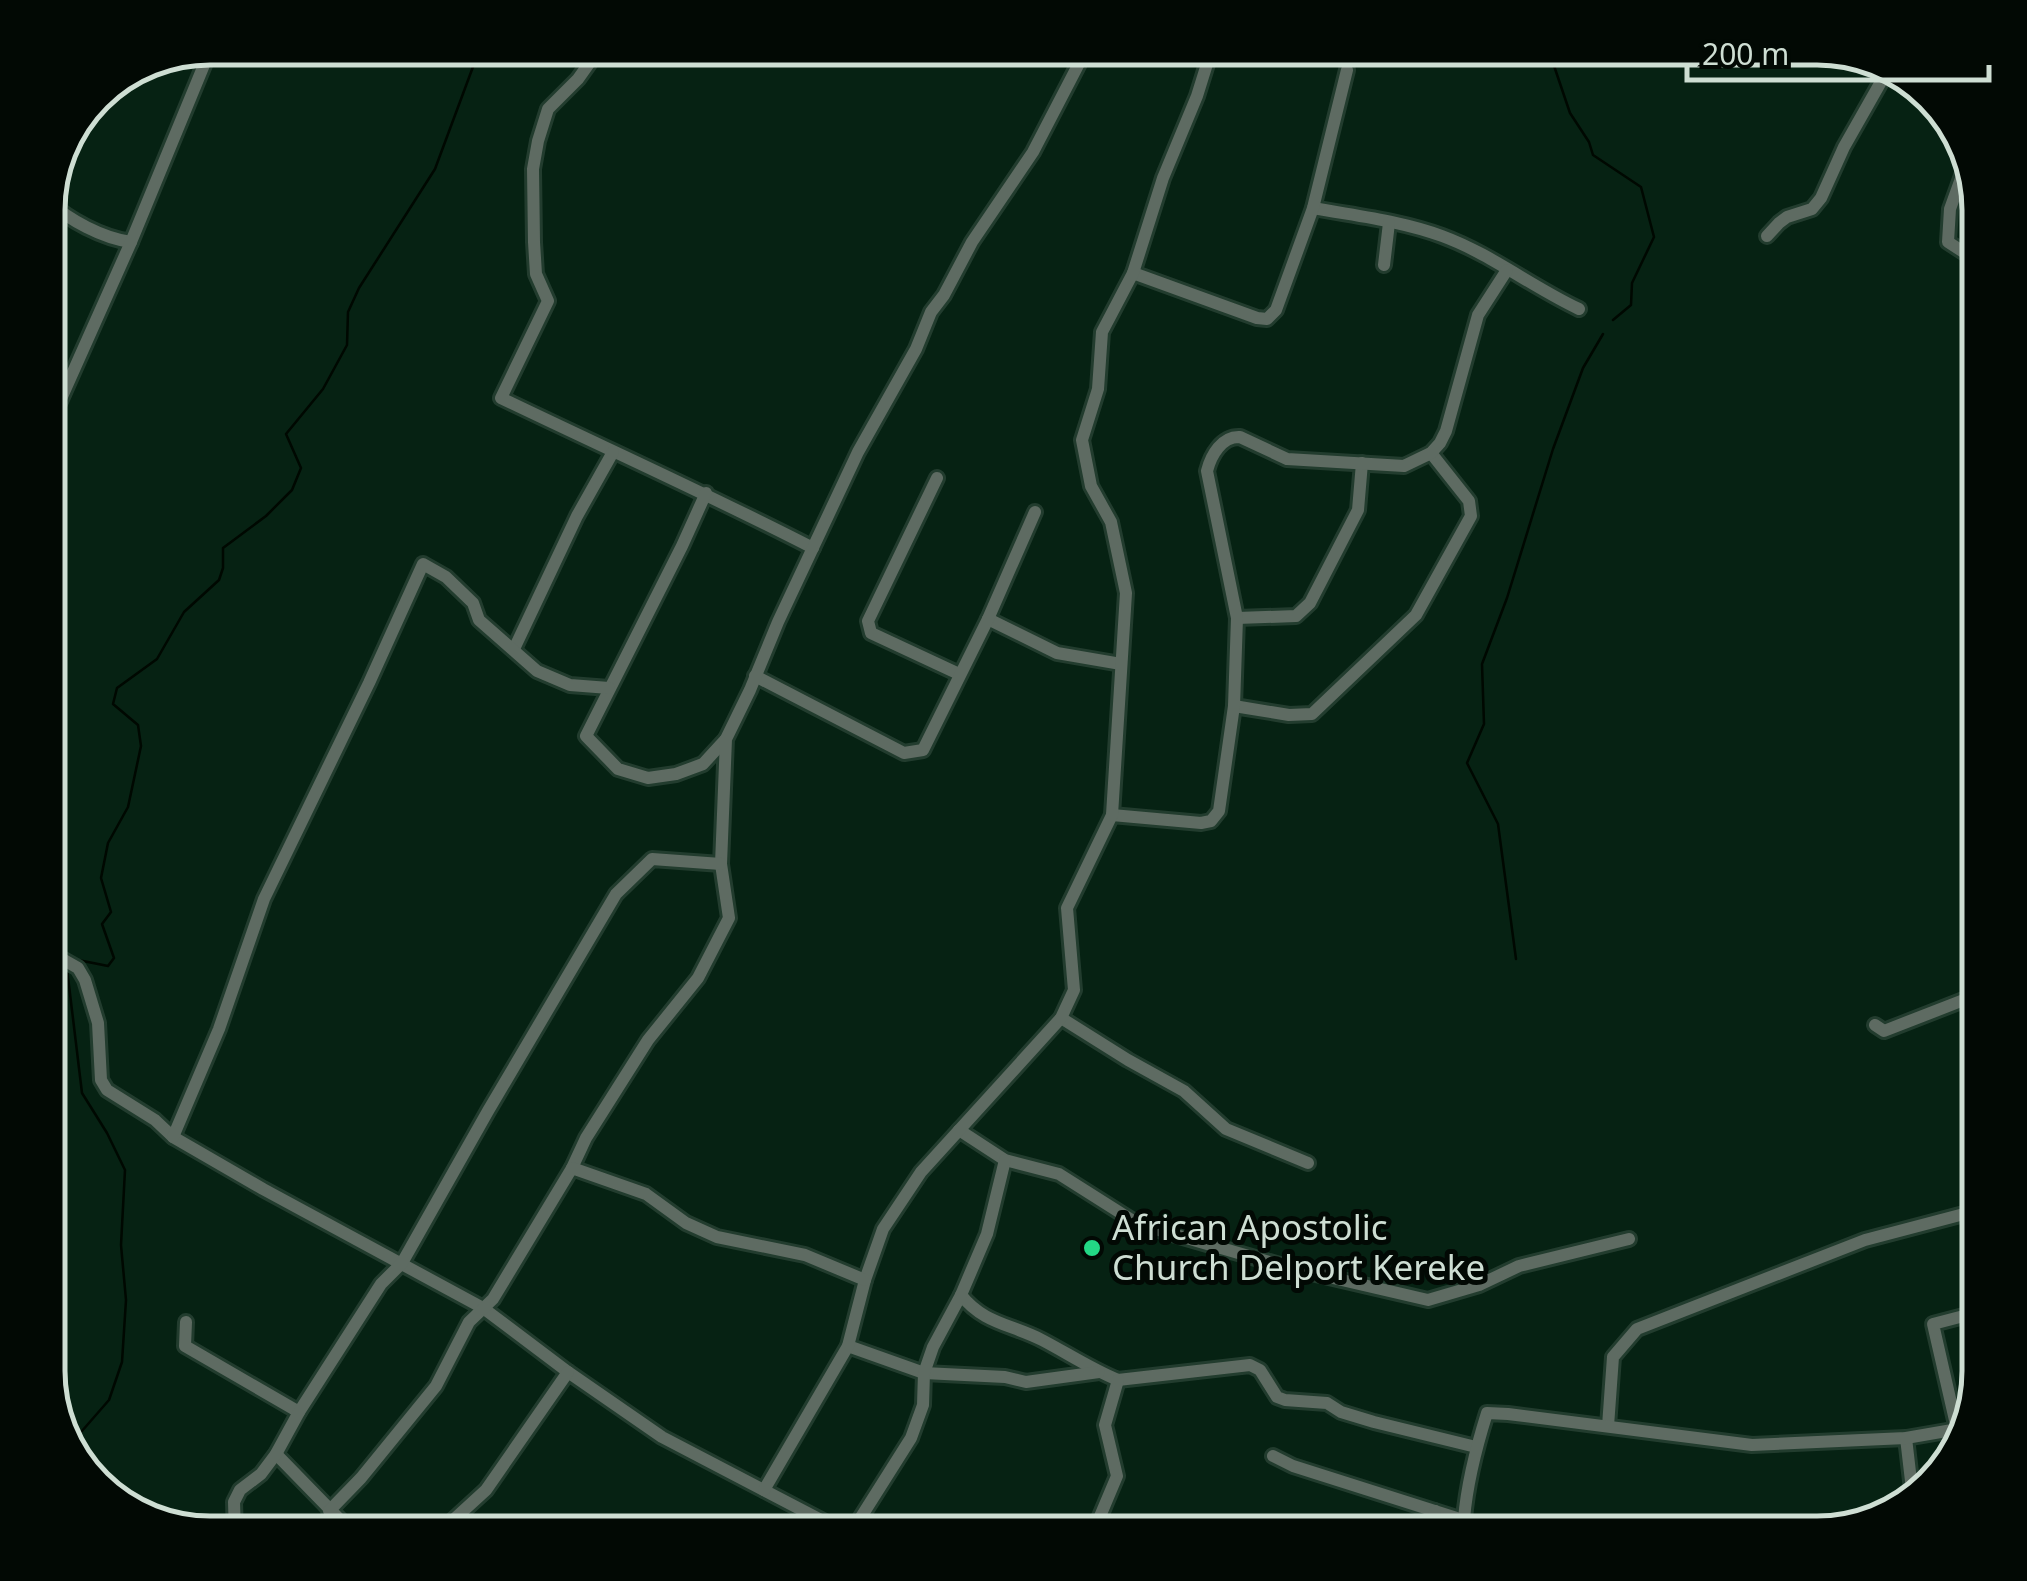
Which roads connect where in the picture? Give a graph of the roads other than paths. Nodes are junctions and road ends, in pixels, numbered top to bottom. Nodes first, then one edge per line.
1 (588, 65) edge
2 (1078, 65) edge
3 (1207, 65) edge
4 (205, 66) edge
5 (1347, 70) dead end
6 (1879, 79) edge
7 (1959, 184) edge
8 (1313, 208) junction
9 (65, 215) edge
10 (1389, 223) junction
11 (1767, 236) dead end
12 (130, 242) junction
13 (1962, 251) edge
14 (1384, 266) dead end
15 (1507, 270) junction
16 (1133, 273) junction
17 (1579, 308) dead end
18 (65, 389) edge
19 (613, 452) junction
20 (1431, 453) junction
21 (1362, 462) junction
22 (937, 478) dead end
23 (706, 493) junction
24 (1035, 512) dead end
25 (813, 548) junction
26 (1237, 618) junction
27 (988, 619) junction
28 (514, 649) junction
29 (1122, 664) junction
30 (959, 674) junction
31 (755, 676) junction
32 (609, 688) junction
33 (1234, 706) junction
34 (726, 739) junction
35 (1112, 815) junction
36 (720, 864) junction
37 (65, 961) edge
38 (1962, 1001) edge
39 (1061, 1018) junction
40 (1875, 1025) dead end
41 (960, 1130) junction
42 (173, 1137) junction
43 (1005, 1160) junction
44 (1308, 1162) dead end
45 (572, 1168) junction
46 (1962, 1215) edge
47 (1629, 1239) dead end
48 (402, 1263) junction
49 (865, 1280) junction
50 (961, 1295) junction
51 (483, 1308) junction
52 (1962, 1317) edge
53 (186, 1322) dead end
54 (848, 1346) junction
55 (568, 1372) junction
56 (1099, 1372) junction
57 (924, 1374) junction
58 (1118, 1380) junction
59 (298, 1412) junction
60 (1954, 1417) edge
61 (1608, 1426) junction
62 (1949, 1431) edge
63 (1906, 1438) junction
64 (1476, 1447) junction
65 (276, 1454) junction
66 (1273, 1456) dead end
67 (1911, 1482) edge
68 (764, 1490) junction
69 (329, 1511) junction
70 (1435, 1511) junction
71 (232, 1516) edge
72 (334, 1516) edge
73 (459, 1516) edge
74 (814, 1516) edge
75 (860, 1516) edge
76 (1100, 1516) edge
77 (1434, 1516) edge
78 (1451, 1516) edge
79 (1464, 1516) edge

1 - 19 street
2 - 25 street
3 - 16 street
4 - 12 street
5 - 8 street
6 - 11 street
7 - 13 street
8 - 10 street
8 - 16 street
9 - 12 street
10 - 14 street
10 - 15 street
12 - 18 street
15 - 17 street
15 - 20 street
16 - 29 street
19 - 23 street
19 - 28 street
20 - 21 street
20 - 33 street
21 - 26 street
21 - 26 street
22 - 30 street
23 - 25 street
23 - 32 street
24 - 27 street
25 - 31 street
26 - 33 street
27 - 29 street
27 - 30 street
28 - 32 street
28 - 42 street
29 - 35 street
30 - 31 street
31 - 34 street
32 - 34 street
33 - 35 street
34 - 36 street
35 - 39 street
36 - 45 street
36 - 48 street
37 - 42 street
38 - 40 street
39 - 41 street
39 - 44 street
41 - 43 street
41 - 49 street
42 - 48 street
43 - 47 street
43 - 50 street
45 - 49 street
45 - 51 street
46 - 61 street
48 - 51 street
48 - 59 street
49 - 54 street
50 - 56 street
50 - 57 street
51 - 55 street
51 - 69 street
52 - 60 street
53 - 59 street
54 - 57 street
54 - 68 street
55 - 68 street
55 - 73 street
56 - 57 street
56 - 58 street
57 - 75 street
58 - 64 street
58 - 76 street
59 - 65 street
61 - 63 street
61 - 64 street
62 - 63 street
63 - 67 street
64 - 79 street
65 - 69 street
65 - 71 street
66 - 70 street
68 - 74 street
69 - 72 street
70 - 77 street
70 - 78 street

